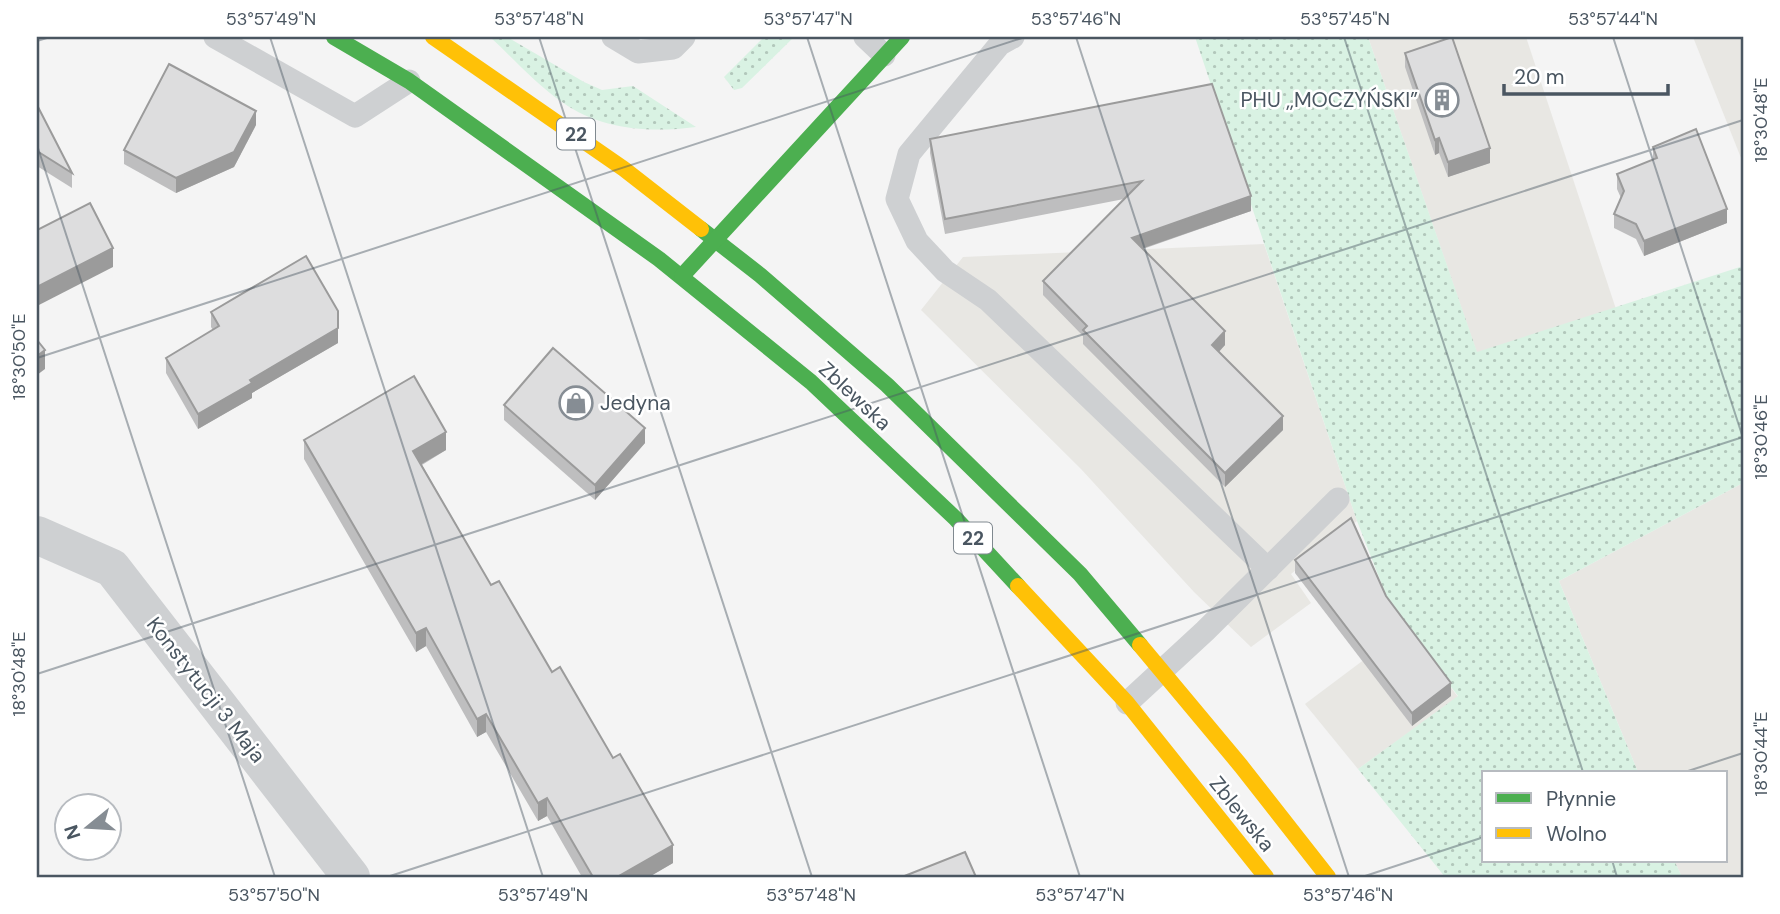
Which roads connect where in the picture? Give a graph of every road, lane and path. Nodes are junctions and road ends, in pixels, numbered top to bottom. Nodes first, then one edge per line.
1 (215, 37) edge
2 (334, 37) edge
3 (433, 37) edge
4 (613, 37) edge
5 (684, 37) edge
6 (865, 37) edge
7 (902, 37) edge
8 (1013, 37) edge
9 (884, 55) junction
10 (410, 82) junction
11 (714, 239) junction
12 (682, 276) junction
13 (1338, 499) dead end
14 (37, 535) edge
15 (1268, 569) junction
16 (1161, 670) junction
17 (1127, 703) junction
18 (351, 877) edge
19 (1266, 877) edge
20 (1328, 877) edge

1 - 10 lane
2 - 10 main road, Zblewska / 22
3 - 11 main road, Zblewska / 22
4 - 5 lane
6 - 9 lane
7 - 9 main road
8 - 15 lane
9 - 11 main road
10 - 12 main road, Zblewska / 22
11 - 12 main road
11 - 16 main road, Zblewska / 22
12 - 17 main road, Zblewska / 22
13 - 15 lane
14 - 18 street, Konstytucji 3 Maja
15 - 16 lane
16 - 17 lane
16 - 20 main road, Zblewska / 22
17 - 19 main road, Zblewska / 22

